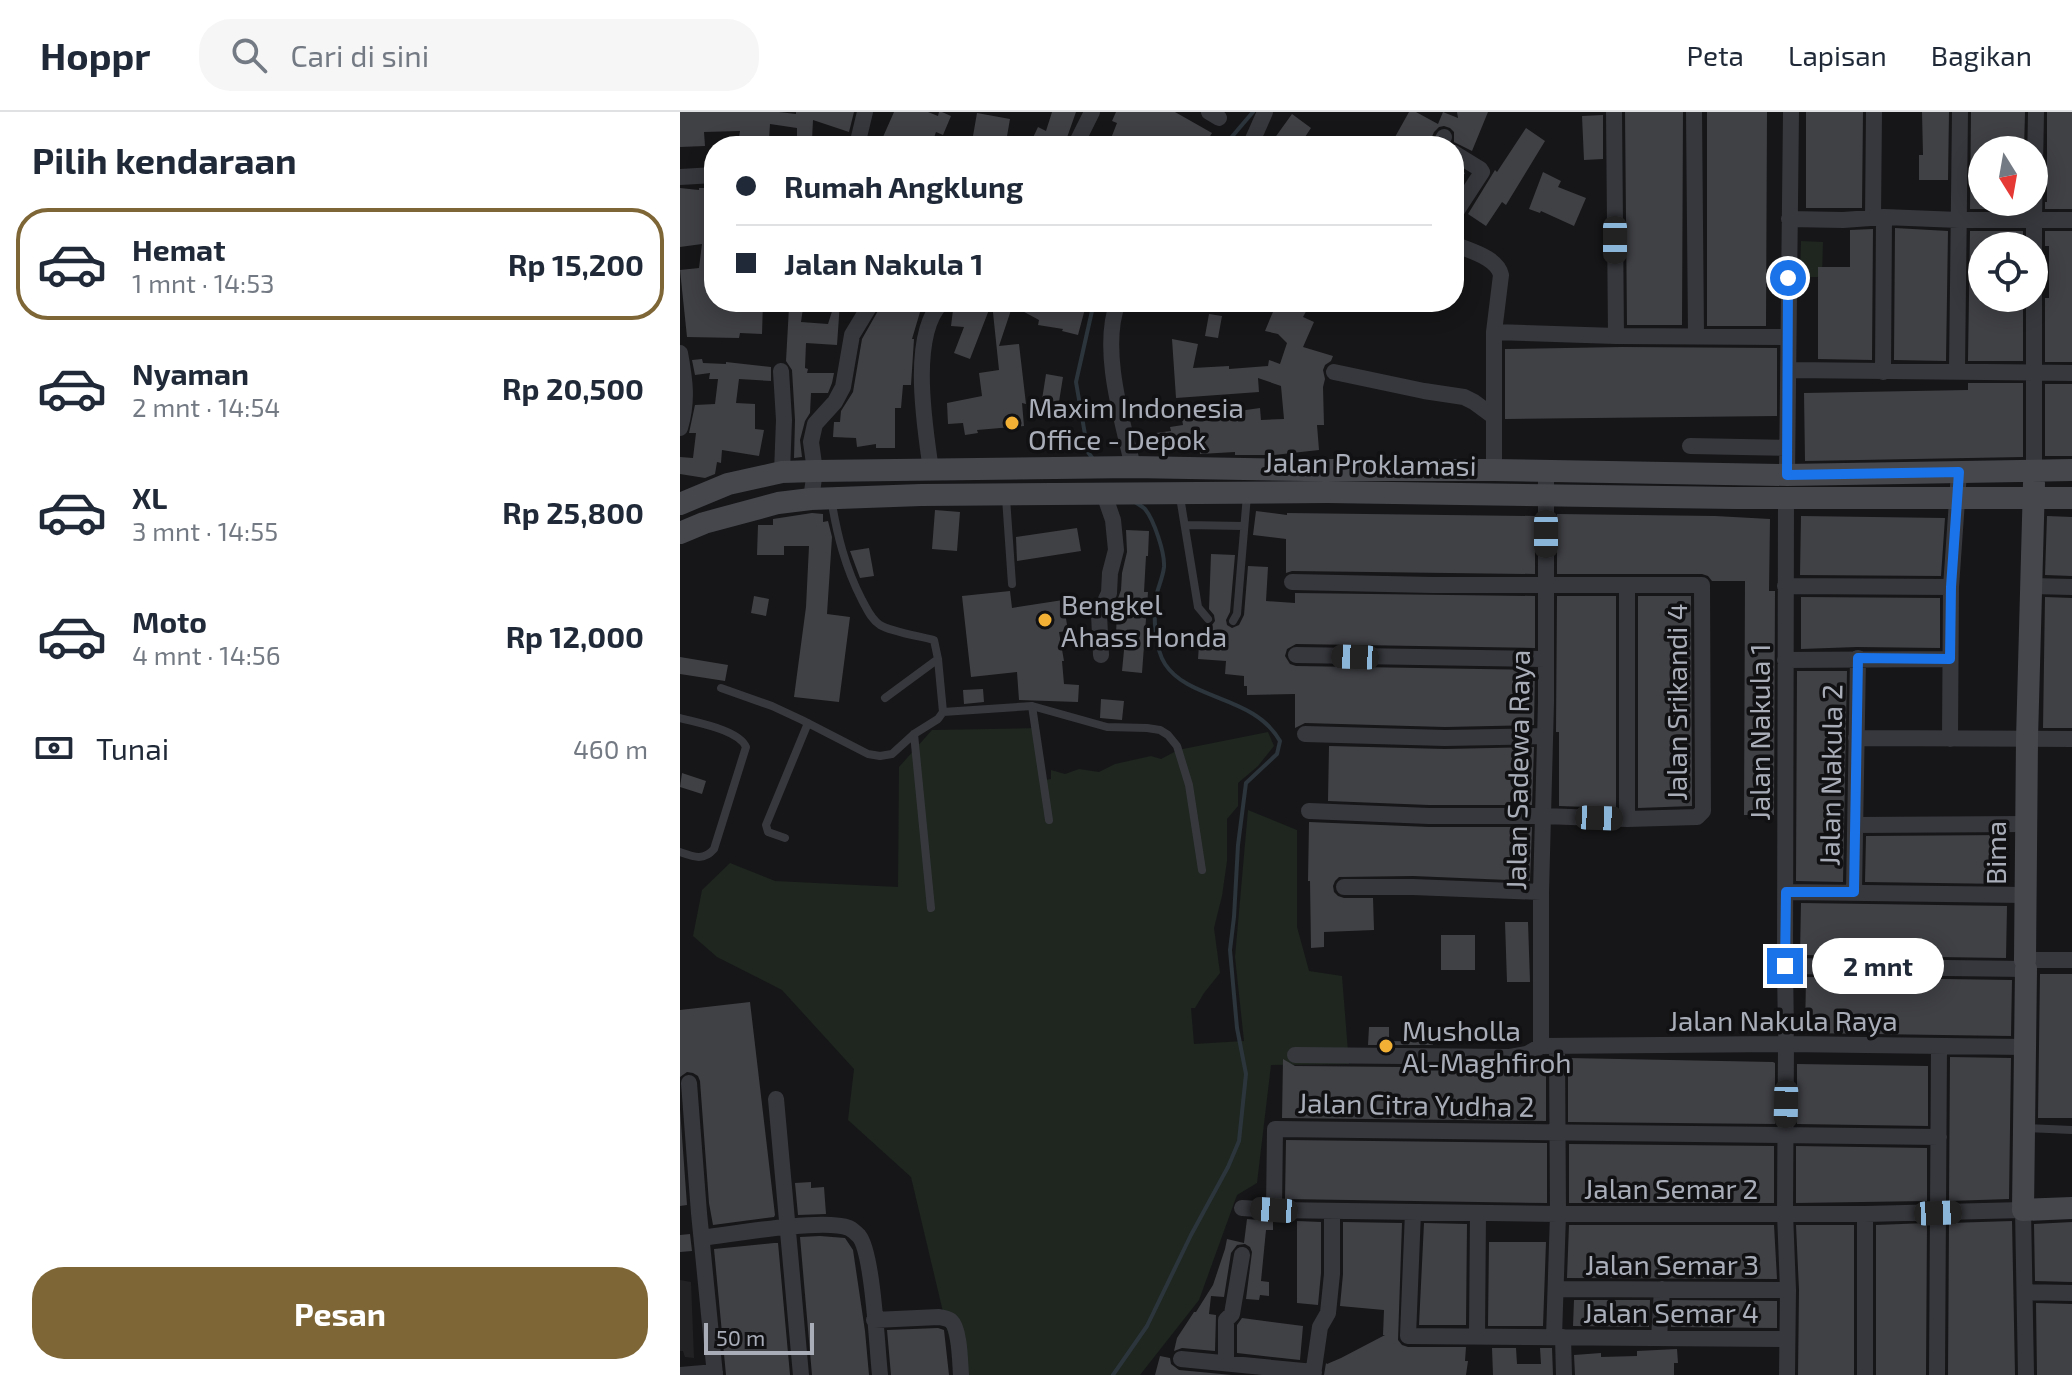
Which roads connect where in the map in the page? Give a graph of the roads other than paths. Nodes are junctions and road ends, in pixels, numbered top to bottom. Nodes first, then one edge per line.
1 (865, 112) edge
2 (1092, 112) edge
3 (1614, 112) edge
4 (1694, 112) edge
5 (1791, 112) edge
6 (1874, 112) edge
7 (1960, 112) edge
8 (2036, 112) edge
9 (1264, 116) edge
10 (859, 136) edge
11 (1080, 136) edge
12 (1255, 136) edge
13 (1464, 159) edge
14 (704, 176) edge
15 (680, 177) edge
16 (1464, 200) edge
17 (1878, 218) junction
18 (1789, 219) junction
19 (2034, 219) junction
20 (1959, 220) junction
21 (2072, 220) edge
22 (1464, 249) edge
23 (866, 312) edge
24 (934, 312) edge
25 (1114, 312) edge
26 (1494, 332) junction
27 (1696, 335) junction
28 (1616, 336) junction
29 (1788, 337) junction
30 (680, 353) edge
31 (1789, 370) junction
32 (781, 371) dead end
33 (1957, 371) junction
34 (1334, 372) dead end
35 (1883, 372) junction
36 (2035, 372) junction
37 (2072, 373) edge
38 (1493, 416) junction
39 (680, 428) edge
40 (1690, 446) dead end
41 (1787, 448) junction
42 (1127, 467) junction
43 (931, 470) junction
44 (1494, 470) junction
45 (1546, 470) junction
46 (2034, 470) junction
47 (2072, 470) edge
48 (815, 471) junction
49 (782, 472) junction
50 (1959, 472) junction
51 (1786, 487) junction
52 (1247, 492) junction
53 (1107, 494) junction
54 (1180, 494) junction
55 (1005, 495) junction
56 (1546, 495) junction
57 (1957, 498) junction
58 (2033, 498) junction
59 (2072, 498) edge
60 (821, 499) junction
61 (680, 504) edge
62 (1185, 525) junction
63 (1244, 526) junction
64 (680, 533) edge
65 (1292, 582) dead end
66 (1012, 584) dead end
67 (1545, 584) junction
68 (1627, 586) junction
69 (1785, 586) junction
70 (2030, 586) junction
71 (1951, 587) junction
72 (2072, 587) edge
73 (1208, 619) dead end
74 (1233, 621) dead end
75 (1101, 655) dead end
76 (1296, 655) dead end
77 (1858, 658) junction
78 (938, 659) junction
79 (1546, 659) junction
80 (1950, 659) junction
81 (1785, 660) junction
82 (721, 688) dead end
83 (885, 698) dead end
84 (1032, 706) junction
85 (943, 712) junction
86 (680, 718) edge
87 (808, 723) junction
88 (914, 734) junction
89 (1305, 734) dead end
90 (1545, 736) junction
91 (1856, 738) junction
92 (1950, 739) junction
93 (2027, 739) junction
94 (2072, 739) edge
95 (1309, 811) dead end
96 (1543, 816) junction
97 (1627, 819) junction
98 (1049, 820) dead end
99 (2026, 824) junction
100 (1856, 825) junction
101 (785, 838) dead end
102 (680, 852) edge
103 (1202, 870) dead end
104 (1344, 887) dead end
105 (1541, 892) junction
106 (1786, 892) junction
107 (1854, 892) junction
108 (2025, 895) junction
109 (931, 908) dead end
110 (2072, 960) edge
111 (2026, 965) junction
112 (1785, 966) junction
113 (1786, 1039) junction
114 (1549, 1046) junction
115 (1939, 1046) junction
116 (2025, 1047) junction
117 (1295, 1055) dead end
118 (689, 1083) dead end
119 (776, 1099) dead end
120 (2025, 1128) junction
121 (2072, 1130) edge
122 (1558, 1131) junction
123 (1785, 1134) junction
124 (1939, 1137) junction
125 (1242, 1208) dead end
126 (2072, 1208) edge
127 (1274, 1210) junction
128 (2023, 1210) junction
129 (1332, 1211) junction
130 (1413, 1212) junction
131 (699, 1213) junction
132 (1478, 1213) junction
133 (1785, 1213) junction
134 (1938, 1213) junction
135 (1558, 1214) junction
136 (1865, 1214) junction
137 (680, 1215) edge
138 (786, 1228) junction
139 (702, 1238) junction
140 (1242, 1255) dead end
141 (1556, 1289) junction
142 (1662, 1289) junction
143 (1788, 1290) junction
144 (2025, 1292) junction
145 (2072, 1293) edge
146 (874, 1320) junction
147 (1477, 1337) junction
148 (1559, 1337) junction
149 (1659, 1338) junction
150 (1787, 1339) junction
151 (1181, 1359) dead end
152 (1226, 1362) junction
153 (1314, 1373) edge
154 (715, 1374) edge
155 (680, 1375) edge
156 (801, 1375) edge
157 (880, 1375) edge
158 (961, 1375) edge
159 (1564, 1375) edge
160 (1787, 1375) edge
161 (1865, 1375) edge
162 (1937, 1375) edge
163 (2026, 1375) edge

1 - 10 street
2 - 11 street
3 - 28 street
4 - 27 street
5 - 18 street, Jalan Nakula 1
6 - 17 street
7 - 20 street
8 - 19 street
9 - 12 street
13 - 16 street
14 - 15 street
17 - 18 street
17 - 20 street
17 - 35 street
18 - 29 street, Jalan Nakula 1
19 - 20 street
19 - 21 street
19 - 36 street
20 - 33 street
22 - 26 street
23 - 48 street
24 - 43 street
25 - 42 street
26 - 28 street
26 - 38 street
27 - 28 street
27 - 29 street
29 - 31 street, Jalan Nakula 1
30 - 39 street
31 - 35 street
31 - 41 street, Jalan Nakula 1
32 - 49 street
33 - 35 street
33 - 36 street
34 - 38 street
36 - 37 street
36 - 46 street
38 - 44 street
40 - 41 street
41 - 51 street, Jalan Nakula 1
42 - 43 street, Jalan Proklamasi
42 - 44 street, Jalan Proklamasi
43 - 48 street, Jalan Proklamasi
44 - 45 street, Jalan Proklamasi
45 - 51 street, Jalan Proklamasi
45 - 56 street
46 - 47 street, Jalan Proklamasi
46 - 50 street, Jalan Proklamasi
46 - 58 street
48 - 49 street, Jalan Proklamasi
48 - 60 street
49 - 61 street, Jalan Proklamasi
50 - 51 street, Jalan Proklamasi
50 - 57 street
51 - 56 street, Jalan Proklamasi
51 - 57 street, Jalan Proklamasi
51 - 69 street, Jalan Nakula 1
52 - 54 street, Jalan Proklamasi
52 - 56 street, Jalan Proklamasi
52 - 63 lane
53 - 54 street, Jalan Proklamasi
53 - 55 street, Jalan Proklamasi
53 - 75 street
54 - 62 lane
55 - 60 street, Jalan Proklamasi
55 - 66 lane
56 - 67 street, Jalan Sadewa Raya
57 - 58 street, Jalan Proklamasi
57 - 71 street
58 - 59 street, Jalan Proklamasi
58 - 70 street, Bima
60 - 64 street, Jalan Proklamasi
60 - 78 lane
62 - 63 lane
62 - 73 lane
63 - 74 lane
65 - 67 street
67 - 68 street
67 - 79 street, Jalan Sadewa Raya
68 - 97 street
68 - 97 street, Jalan Srikandi 4
69 - 71 street
69 - 81 street, Jalan Nakula 1
70 - 72 street
70 - 93 street, Bima
71 - 80 street
76 - 79 street
77 - 80 street
77 - 81 street
77 - 91 street, Jalan Nakula 2
78 - 83 lane
78 - 85 lane
79 - 90 street, Jalan Sadewa Raya
80 - 92 street
81 - 106 street, Jalan Nakula 1
82 - 87 lane
84 - 85 lane
84 - 98 lane
84 - 103 lane
85 - 88 lane
86 - 102 lane
87 - 88 lane
87 - 101 lane
88 - 109 lane
89 - 90 street
90 - 96 street, Jalan Sadewa Raya
91 - 92 street
91 - 100 street, Jalan Nakula 2
92 - 93 street
93 - 94 street
93 - 99 street, Bima
95 - 96 street
96 - 97 street
96 - 105 street, Jalan Sadewa Raya
99 - 100 street
99 - 108 street, Bima
100 - 107 street, Jalan Nakula 2
104 - 105 street
105 - 114 street, Jalan Sadewa Raya
106 - 107 street
106 - 112 street, Jalan Nakula 1
107 - 108 street
108 - 111 street, Bima
110 - 111 street
111 - 112 street
111 - 116 street, Bima
112 - 113 street, Jalan Nakula 1
113 - 114 street, Jalan Nakula Raya
113 - 115 street, Jalan Nakula Raya
113 - 123 street, Jalan Nakula 1
114 - 117 street, Jalan Nakula Raya
114 - 122 street, Jalan Sadewa Raya
115 - 116 street, Jalan Nakula Raya
115 - 124 street
116 - 120 street, Bima
118 - 131 street
119 - 138 street
120 - 121 lane
120 - 128 street, Bima
122 - 123 street, Jalan Citra Yudha 2
122 - 127 street, Jalan Citra Yudha 2
122 - 135 street, Jalan Sadewa Raya
123 - 124 street, Jalan Citra Yudha 2
123 - 133 street, Jalan Nakula 1
124 - 134 street
125 - 127 street, Jalan Semar 2
126 - 128 street
127 - 129 street, Jalan Semar 2
128 - 134 street, Jalan Semar 2
128 - 144 street
129 - 130 street, Jalan Semar 2
129 - 153 street
130 - 132 street, Jalan Semar 2
130 - 147 street, Jalan Semar 4
131 - 137 street
131 - 139 street
132 - 135 street, Jalan Semar 2
132 - 147 street
133 - 135 street, Jalan Semar 2
133 - 136 street, Jalan Semar 2
133 - 143 street, Jalan Nakula 1
134 - 136 street, Jalan Semar 2
134 - 162 street
135 - 141 street, Jalan Sadewa Raya
136 - 161 street
138 - 139 street
138 - 146 street
138 - 156 street
139 - 154 street
140 - 152 street
141 - 142 street, Jalan Semar 3
141 - 148 street, Jalan Sadewa Raya
142 - 143 street, Jalan Semar 3
142 - 149 street
143 - 150 street, Jalan Nakula 1
144 - 145 street
144 - 163 street
146 - 157 street
146 - 158 street
147 - 148 street, Jalan Semar 4
148 - 149 street, Jalan Semar 4
148 - 159 street, Jalan Sadewa Raya
149 - 150 street, Jalan Semar 4
150 - 160 street, Jalan Nakula 1
151 - 152 street
152 - 153 street
154 - 155 street

